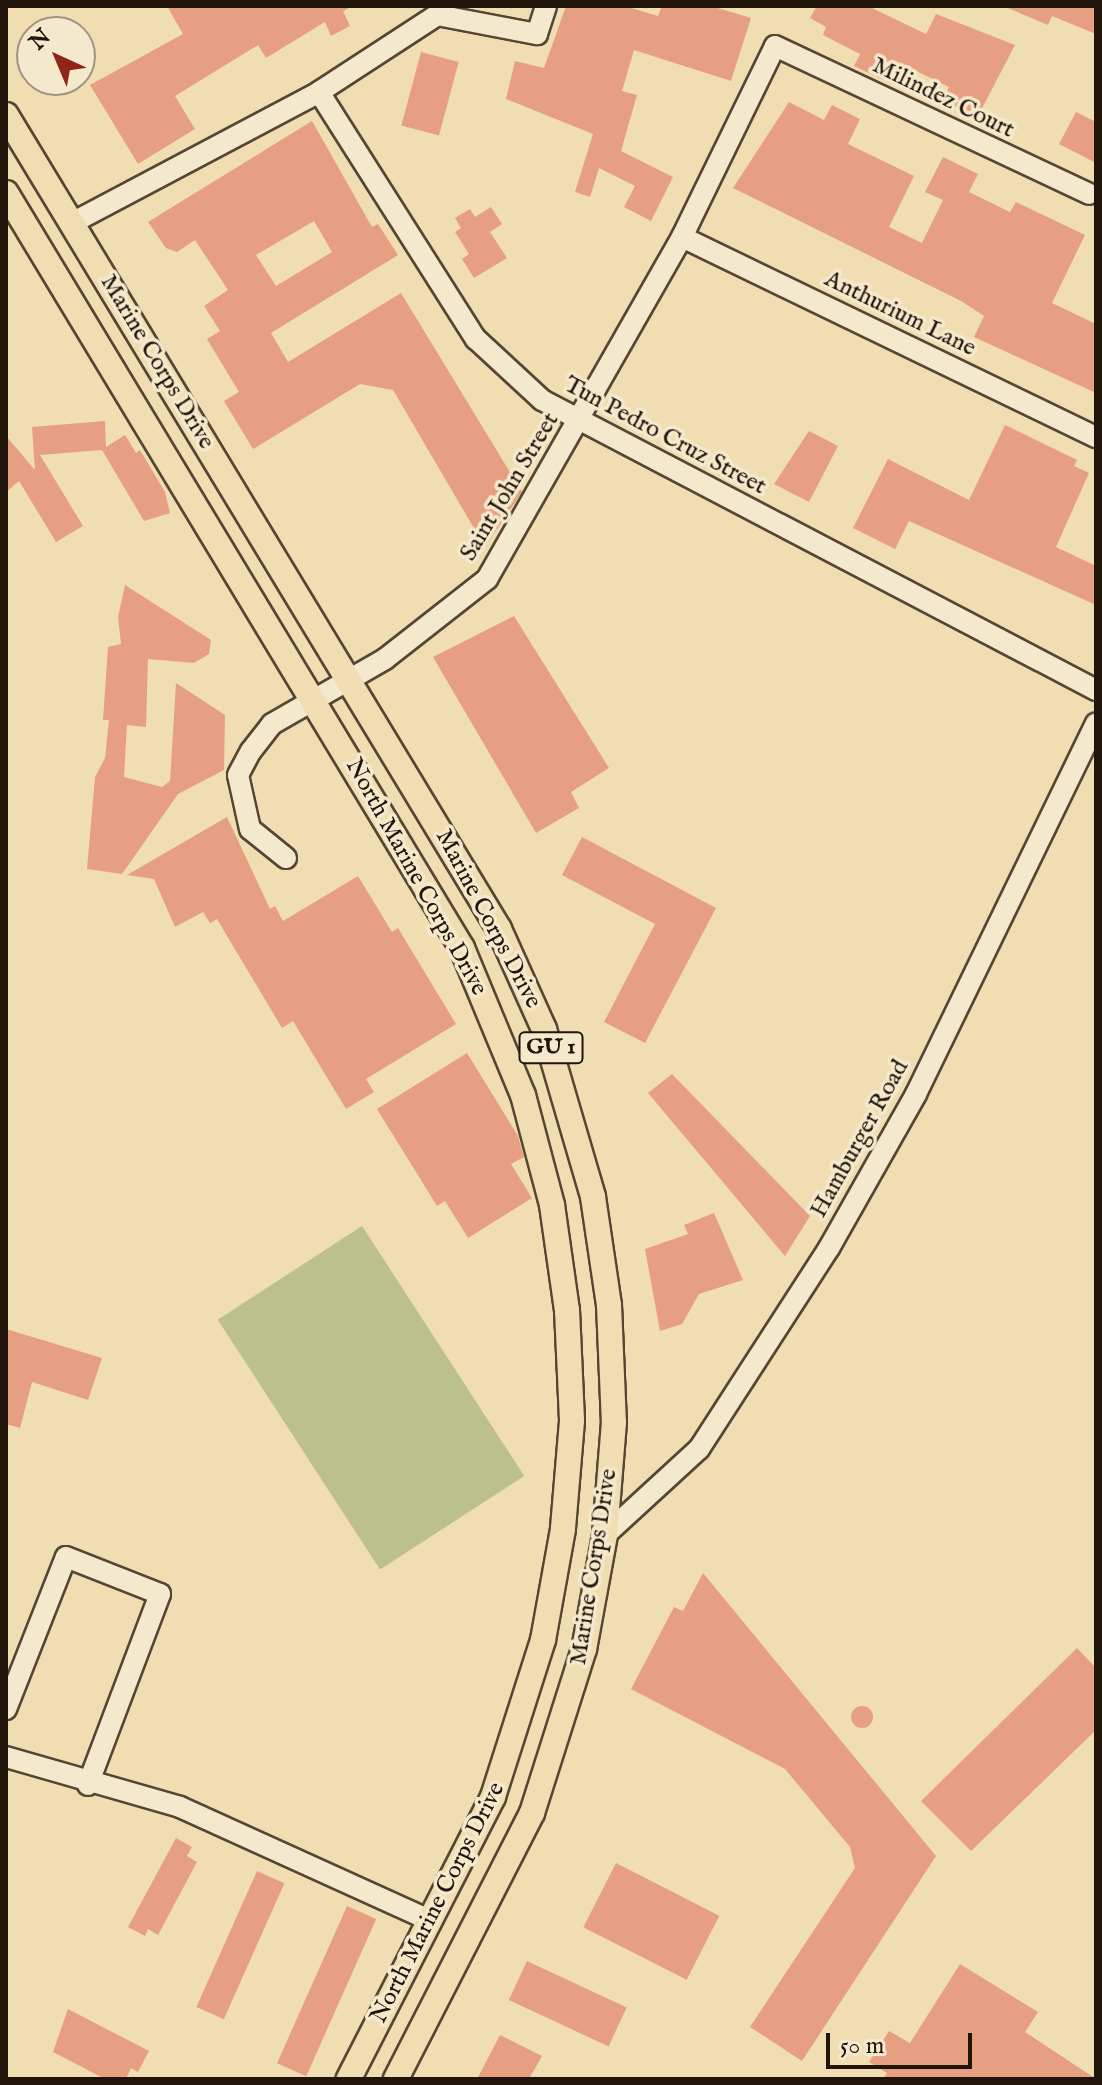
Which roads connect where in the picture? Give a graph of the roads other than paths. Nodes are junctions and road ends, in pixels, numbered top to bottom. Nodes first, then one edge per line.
1 (546, 6) edge
2 (775, 46) joint
3 (319, 92) junction
4 (6, 115) edge
5 (6, 193) edge
6 (1089, 194) dead end
7 (72, 223) junction
8 (682, 237) junction
9 (578, 422) junction
10 (1096, 437) edge
11 (352, 681) junction
12 (1096, 690) edge
13 (316, 702) junction
14 (1096, 723) edge
15 (286, 858) dead end
16 (605, 1535) junction
17 (6, 1709) edge
18 (6, 1757) edge
19 (88, 1785) junction
20 (431, 1921) junction
21 (349, 2079) edge
22 (396, 2079) edge

1 - 3 street
2 - 6 street, Milindez Court
2 - 8 street, Saint John Street
3 - 7 street
3 - 9 street, Tun Pedro Cruz Street
4 - 7 main road, Marine Corps Drive / GU 1
5 - 13 main road, North Marine Corps Drive / GU 1
7 - 11 main road, Marine Corps Drive / GU 1
8 - 9 street, Saint John Street
8 - 10 street, Anthurium Lane
9 - 11 street, Saint John Street
9 - 12 street, Tun Pedro Cruz Street
11 - 13 street, Saint John Street
11 - 16 main road, Marine Corps Drive / GU 1
13 - 15 street, Saint John Street
13 - 20 main road, North Marine Corps Drive / GU 1
14 - 16 street, Hamburger Road
16 - 22 main road, Marine Corps Drive / GU 1
17 - 19 street
18 - 19 street
19 - 20 street
20 - 21 main road, North Marine Corps Drive / GU 1

